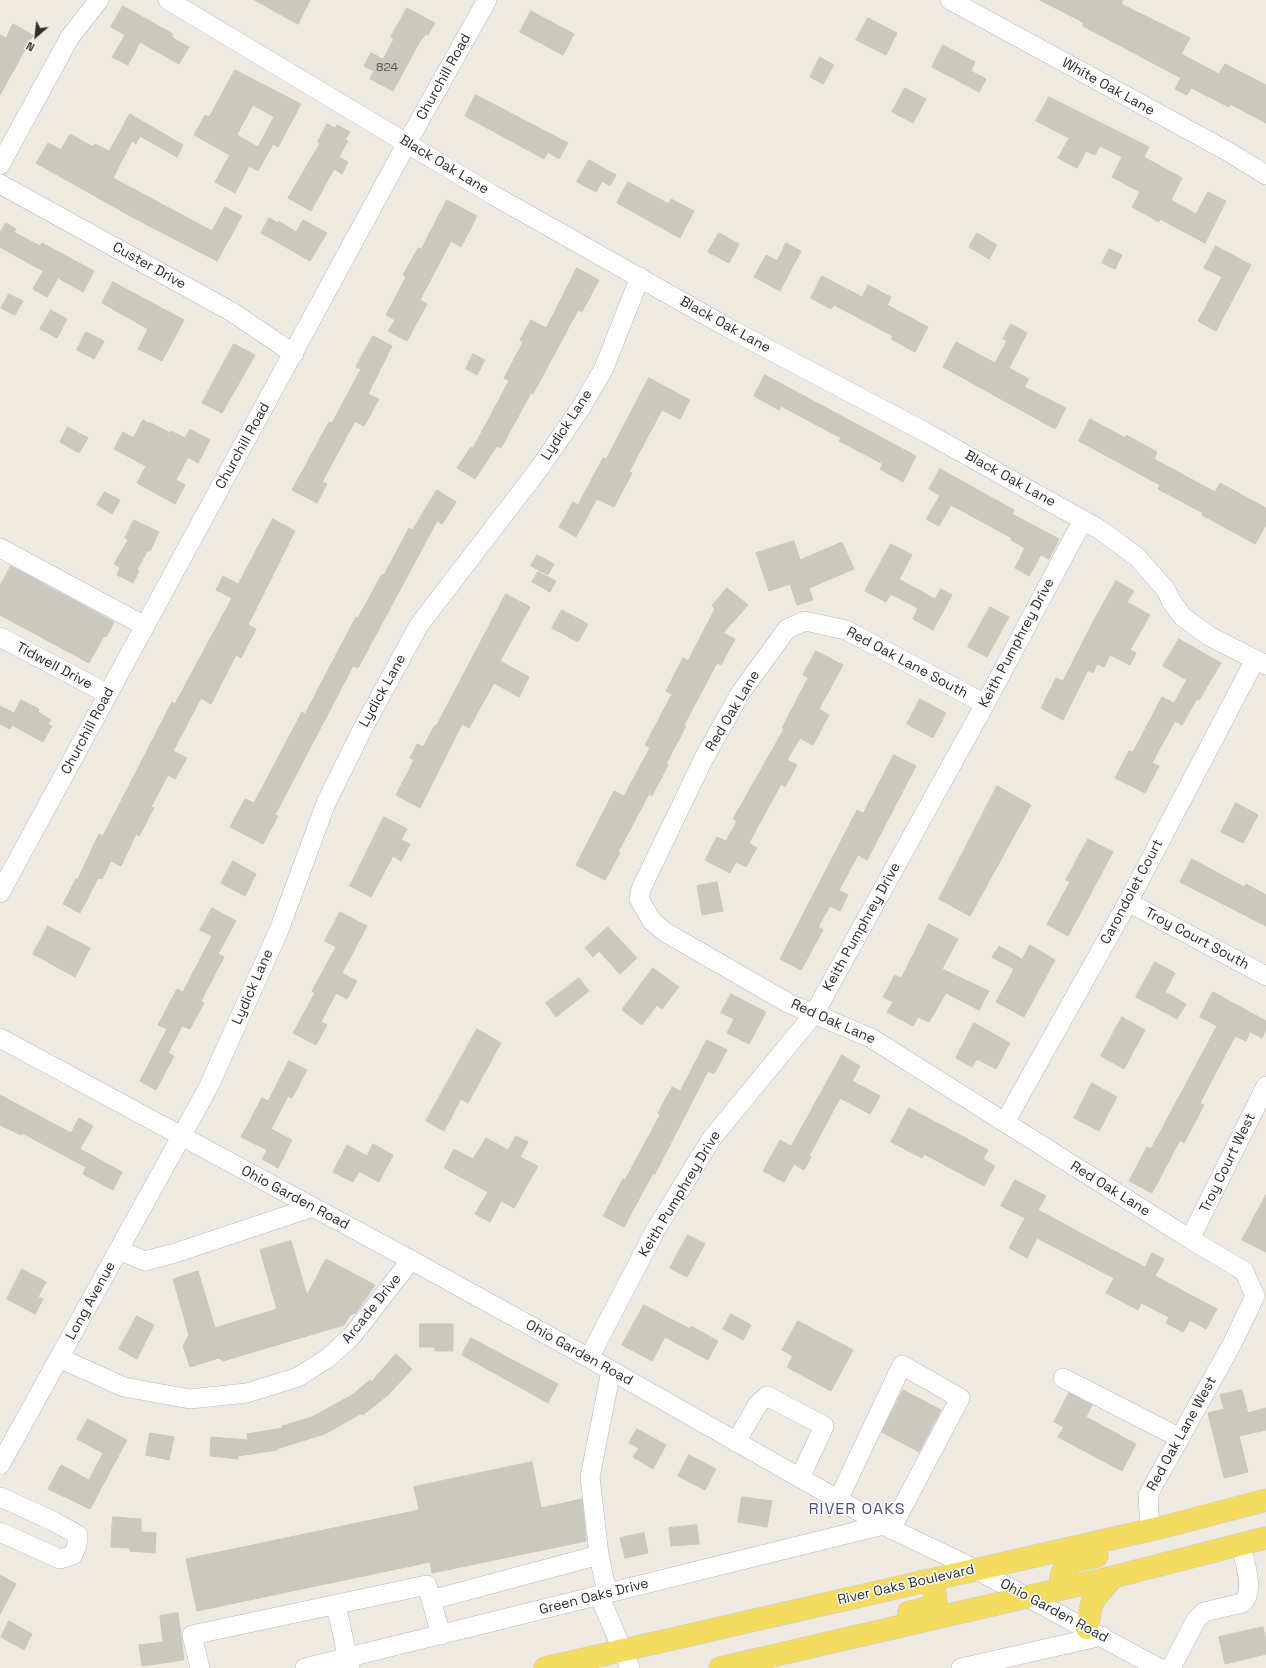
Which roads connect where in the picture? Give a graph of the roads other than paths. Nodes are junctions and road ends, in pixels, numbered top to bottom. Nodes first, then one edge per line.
1 (99, 0) edge
2 (168, 0) edge
3 (488, 0) edge
4 (950, 0) edge
5 (407, 143) junction
6 (0, 165) edge
7 (1266, 175) edge
8 (0, 184) edge
9 (640, 277) junction
10 (294, 354) junction
11 (1083, 520) junction
12 (0, 548) edge
13 (805, 621) joint
14 (145, 626) junction
15 (0, 637) edge
16 (1261, 663) edge
17 (108, 694) junction
18 (985, 704) junction
19 (0, 893) edge
20 (1128, 902) junction
21 (1266, 976) edge
22 (814, 1014) junction
23 (0, 1038) edge
24 (1266, 1086) edge
25 (1005, 1122) junction
26 (182, 1137) junction
27 (313, 1208) junction
28 (1190, 1239) junction
29 (119, 1250) junction
30 (411, 1260) junction
31 (1232, 1344) joint
32 (59, 1358) junction
33 (589, 1358) junction
34 (611, 1371) junction
35 (1063, 1378) dead end
36 (1180, 1438) junction
37 (736, 1442) junction
38 (0, 1465) edge
39 (800, 1478) junction
40 (0, 1497) edge
41 (838, 1500) junction
42 (1266, 1500) edge
43 (887, 1527) junction
44 (1158, 1527) junction
45 (0, 1532) edge
46 (1266, 1538) edge
47 (1241, 1545) junction
48 (599, 1555) junction
49 (975, 1570) junction
50 (1113, 1577) junction
51 (923, 1581) junction
52 (1060, 1588) junction
53 (603, 1594) junction
54 (1026, 1597) junction
55 (431, 1600) junction
56 (336, 1605) junction
57 (1094, 1632) junction
58 (441, 1635) junction
59 (818, 1645) junction
60 (626, 1659) edge
61 (349, 1663) edge
62 (200, 1668) edge
63 (305, 1668) edge
64 (545, 1668) edge
65 (720, 1668) edge
66 (961, 1668) edge
67 (1159, 1668) edge
68 (1171, 1668) edge

1 - 6 street
2 - 5 street, Black Oak Lane
3 - 5 street, Churchill Road
4 - 7 street, White Oak Lane
5 - 9 street, Black Oak Lane
5 - 10 street, Churchill Road
8 - 10 street, Custer Drive
9 - 11 street, Black Oak Lane
9 - 26 street, Lydick Lane
10 - 14 street, Churchill Road
11 - 16 street, Black Oak Lane
11 - 18 street, Keith Pumphrey Drive
12 - 14 street
13 - 18 street, Red Oak Lane South
13 - 22 street, Red Oak Lane
14 - 17 street, Churchill Road
15 - 17 street, Tidwell Drive
16 - 20 street, Carondolet Court
17 - 19 street, Churchill Road
18 - 22 street, Keith Pumphrey Drive
20 - 21 street, Troy Court South
20 - 25 street, Carondolet Court
22 - 25 street, Red Oak Lane
22 - 33 street, Keith Pumphrey Drive
23 - 26 street, Ohio Garden Road
24 - 28 street, Troy Court West
25 - 28 street, Red Oak Lane
26 - 27 street, Ohio Garden Road
26 - 29 street, Long Avenue
27 - 29 street
27 - 30 street, Ohio Garden Road
28 - 31 street, Red Oak Lane
29 - 32 street, Long Avenue
30 - 32 street, Arcade Drive
30 - 33 street, Ohio Garden Road
31 - 36 street, Red Oak Lane West
32 - 38 street, Long Avenue
33 - 34 street, Ohio Garden Road
34 - 37 street, Ohio Garden Road
34 - 48 street
35 - 36 street
36 - 44 street, Red Oak Lane West
37 - 39 street, Ohio Garden Road
37 - 39 street
39 - 41 street, Ohio Garden Road
40 - 45 street
41 - 43 street, Ohio Garden Road
41 - 43 street
42 - 44 main road, River Oaks Boulevard
43 - 49 street, Ohio Garden Road
43 - 53 street, Green Oaks Drive
44 - 49 main road, River Oaks Boulevard
44 - 52 main road
46 - 47 main road
47 - 50 main road
47 - 68 street
48 - 53 street
48 - 55 street
49 - 51 main road, River Oaks Boulevard
49 - 54 street, Ohio Garden Road
50 - 52 main road
50 - 57 main road
51 - 59 main road
51 - 60 main road, River Oaks Boulevard
52 - 54 main road
53 - 58 street, Green Oaks Drive
53 - 60 street
54 - 57 street, Ohio Garden Road
54 - 59 main road
55 - 56 street
55 - 58 street
56 - 61 street
56 - 62 street
57 - 66 street
57 - 67 street, Ohio Garden Road
58 - 61 street, Green Oaks Drive
59 - 65 main road
60 - 64 main road, River Oaks Boulevard
61 - 63 street, Green Oaks Drive

